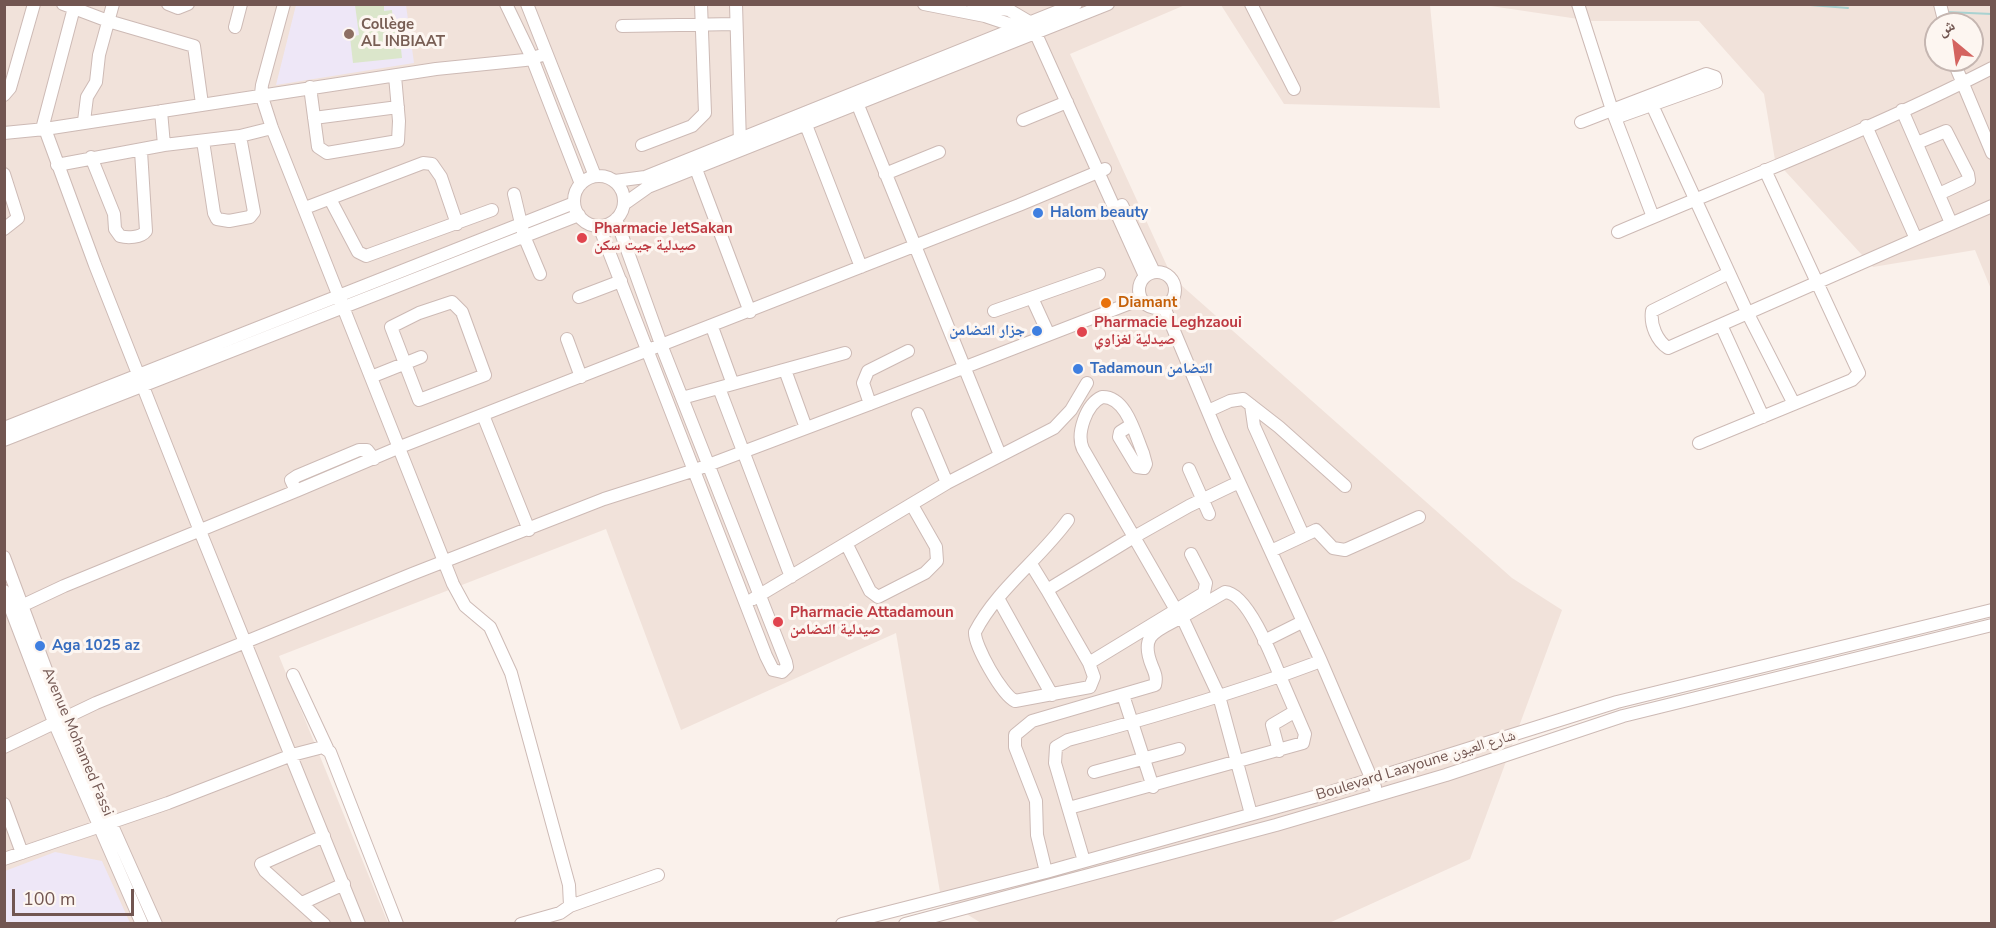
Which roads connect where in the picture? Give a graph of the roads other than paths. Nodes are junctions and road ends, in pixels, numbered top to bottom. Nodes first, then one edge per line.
1 (34, 4) edge
2 (113, 4) edge
3 (168, 4) edge
4 (188, 4) edge
5 (241, 4) edge
6 (284, 4) edge
7 (506, 4) edge
8 (527, 4) edge
9 (701, 4) edge
10 (736, 4) edge
11 (924, 4) edge
12 (973, 4) edge
13 (1076, 4) edge
14 (1108, 4) edge
15 (1578, 4) edge
16 (71, 6) edge
17 (1254, 7) edge
18 (108, 21) junction
19 (736, 24) junction
20 (622, 26) dead end
21 (701, 26) junction
22 (235, 27) dead end
23 (1033, 27) junction
24 (546, 54) junction
25 (532, 58) junction
26 (1992, 68) edge
27 (1958, 72) edge
28 (395, 76) junction
29 (1962, 82) junction
30 (310, 87) junction
31 (1294, 89) dead end
32 (4, 94) edge
33 (261, 94) junction
34 (856, 99) junction
35 (1067, 102) junction
36 (202, 104) junction
37 (1652, 105) junction
38 (398, 107) junction
39 (1902, 110) junction
40 (161, 111) junction
41 (1614, 114) junction
42 (314, 118) junction
43 (1023, 120) dead end
44 (84, 122) junction
45 (1581, 122) dead end
46 (806, 125) junction
47 (1866, 126) junction
48 (272, 128) junction
49 (44, 129) junction
50 (4, 133) edge
51 (240, 136) junction
52 (203, 141) junction
53 (1917, 143) junction
54 (165, 145) junction
55 (642, 145) dead end
56 (740, 145) junction
57 (141, 150) junction
58 (939, 152) dead end
59 (1992, 153) edge
60 (92, 157) junction
61 (57, 165) junction
62 (696, 169) junction
63 (1102, 170) junction
64 (1765, 170) junction
65 (4, 174) edge
66 (885, 174) junction
67 (594, 176) junction
68 (615, 181) junction
69 (581, 184) junction
70 (514, 194) dead end
71 (1939, 194) junction
72 (330, 199) junction
73 (1695, 201) junction
74 (574, 203) junction
75 (624, 204) junction
76 (1992, 206) edge
77 (305, 208) junction
78 (492, 210) dead end
79 (579, 215) junction
80 (1653, 217) junction
81 (616, 219) junction
82 (1951, 223) junction
83 (457, 224) junction
84 (599, 226) junction
85 (4, 229) edge
86 (523, 229) junction
87 (1618, 232) dead end
88 (1916, 238) junction
89 (914, 246) junction
90 (861, 267) junction
91 (1729, 273) junction
92 (540, 274) dead end
93 (1099, 274) dead end
94 (1149, 274) junction
95 (621, 281) junction
96 (1817, 283) junction
97 (579, 297) dead end
98 (1032, 298) junction
99 (1141, 299) junction
100 (342, 301) junction
101 (1164, 307) junction
102 (994, 311) dead end
103 (750, 312) junction
104 (1747, 312) junction
105 (1721, 325) junction
106 (712, 327) junction
107 (1048, 333) junction
108 (567, 339) dead end
109 (662, 347) junction
110 (908, 351) dead end
111 (649, 352) junction
112 (845, 353) dead end
113 (421, 357) dead end
114 (404, 364) junction
115 (963, 367) junction
116 (785, 370) junction
117 (371, 377) junction
118 (581, 377) junction
119 (730, 379) dead end
120 (142, 380) junction
121 (1087, 383) dead end
122 (719, 388) junction
123 (682, 398) junction
124 (870, 404) junction
125 (1794, 404) junction
126 (1251, 405) junction
127 (1208, 411) junction
128 (918, 414) dead end
129 (483, 415) junction
130 (1762, 417) junction
131 (1131, 425) dead end
132 (4, 428) edge
133 (806, 428) junction
134 (4, 440) edge
135 (1699, 443) dead end
136 (400, 447) junction
137 (744, 452) junction
138 (1000, 455) junction
139 (709, 465) junction
140 (1189, 469) dead end
141 (695, 470) junction
142 (1239, 482) junction
143 (947, 483) junction
144 (1345, 486) dead end
145 (1202, 499) junction
146 (912, 505) junction
147 (726, 512) junction
148 (1209, 514) dead end
149 (714, 516) junction
150 (1419, 517) dead end
151 (1068, 520) dead end
152 (529, 530) junction
153 (200, 531) junction
154 (1303, 535) junction
155 (1134, 537) junction
156 (847, 545) junction
157 (1271, 551) junction
158 (1191, 554) dead end
159 (4, 557) edge
160 (445, 562) junction
161 (1031, 564) junction
162 (791, 578) junction
163 (1047, 590) junction
164 (4, 591) edge
165 (759, 596) junction
166 (999, 600) junction
167 (747, 602) junction
168 (13, 610) edge
169 (1992, 610) edge
170 (1179, 613) junction
171 (1302, 622) junction
172 (1992, 625) edge
173 (1264, 641) junction
174 (246, 642) junction
175 (1321, 661) junction
176 (1089, 663) junction
177 (293, 675) dead end
178 (1280, 676) junction
179 (1052, 695) junction
180 (1123, 695) junction
181 (1219, 696) junction
182 (1294, 712) junction
183 (59, 720) junction
184 (1131, 723) junction
185 (4, 747) edge
186 (327, 748) junction
187 (1179, 749) dead end
188 (1279, 751) junction
189 (292, 755) junction
190 (1144, 758) junction
191 (1235, 763) junction
192 (1094, 772) dead end
193 (1372, 781) junction
194 (1153, 787) junction
195 (1378, 795) junction
196 (4, 804) edge
197 (1069, 808) junction
198 (1251, 814) junction
199 (112, 822) junction
200 (99, 826) junction
201 (324, 836) junction
202 (22, 853) junction
203 (4, 859) edge
204 (1084, 861) junction
205 (1046, 872) junction
206 (658, 875) dead end
207 (344, 884) junction
208 (302, 903) junction
209 (570, 906) junction
210 (142, 924) edge
211 (156, 924) edge
212 (324, 924) edge
213 (359, 924) edge
214 (397, 924) edge
215 (521, 924) edge
216 (842, 924) edge
217 (905, 924) edge

1 - 32 street
2 - 18 street
3 - 4 street
5 - 22 street
6 - 33 street
7 - 25 street
8 - 24 street
9 - 21 street
10 - 19 street
11 - 23 street
12 - 23 street
13 - 23 street
14 - 23 street
15 - 41 street
16 - 18 street
16 - 49 street
17 - 31 street
18 - 36 street
18 - 44 street
19 - 21 street
19 - 56 street
20 - 21 street
21 - 55 street
23 - 34 street
23 - 34 street
23 - 35 street
23 - 63 street
24 - 25 street
24 - 67 street
25 - 28 street
25 - 69 street
26 - 29 street
27 - 29 street
28 - 30 street
28 - 38 street
29 - 39 street
29 - 59 street
30 - 33 street
30 - 42 street
33 - 36 street
33 - 48 street
34 - 46 street
34 - 56 street
34 - 66 street
35 - 43 street
35 - 63 street
36 - 40 street
37 - 41 street
37 - 41 street
37 - 73 street
38 - 42 street
38 - 42 street
39 - 47 street
39 - 53 street
40 - 44 street
40 - 54 street
41 - 45 street
41 - 80 street
44 - 49 street
46 - 56 street
46 - 90 street
47 - 64 street
47 - 88 street
48 - 51 street
48 - 77 street
49 - 50 street
49 - 61 street
51 - 52 street
51 - 52 street
52 - 54 street
53 - 71 street
53 - 71 street
54 - 57 street
56 - 62 street
56 - 68 street
57 - 60 street
57 - 60 street
58 - 66 street
60 - 61 street
61 - 120 street
62 - 75 street
62 - 103 street
63 - 89 street
63 - 94 street
64 - 73 street
64 - 96 street
65 - 85 street
66 - 89 street
67 - 68 street
67 - 69 street
68 - 75 street
69 - 74 street
70 - 86 street
71 - 82 street
72 - 77 street
72 - 83 street
72 - 83 street
73 - 80 street
73 - 91 street
74 - 79 street
74 - 86 street
75 - 81 street
76 - 82 street
77 - 100 street
78 - 83 street
79 - 84 street
79 - 86 street
80 - 87 street
81 - 84 street
81 - 109 street
82 - 88 street
84 - 95 street
86 - 92 street
86 - 100 street
88 - 96 street
89 - 90 street
89 - 115 street
90 - 103 street
91 - 104 street
91 - 105 street
93 - 98 street
94 - 99 street
94 - 101 street
95 - 97 street
95 - 111 street
96 - 104 street
96 - 125 street
98 - 102 street
98 - 107 street
99 - 101 street
99 - 107 street
100 - 117 street
100 - 120 street
101 - 127 street
103 - 106 street
104 - 105 street
104 - 125 street
105 - 130 street
106 - 109 street
106 - 119 street
107 - 115 street
108 - 118 street
109 - 111 street
109 - 123 street
110 - 124 street
111 - 118 street
111 - 141 street
112 - 116 street
113 - 114 street
114 - 114 street
114 - 117 street
115 - 124 street
115 - 138 street
116 - 122 street
116 - 133 street
117 - 136 street
118 - 129 street
120 - 132 street
120 - 134 street
120 - 153 street
121 - 138 street
122 - 123 street
122 - 137 street
123 - 139 street
124 - 133 street
125 - 130 street
126 - 127 street
126 - 144 street
126 - 154 street
127 - 142 street
128 - 143 street
129 - 136 street
129 - 152 street
130 - 135 street
131 - 155 street
133 - 137 street
136 - 153 street
136 - 160 street
137 - 139 street
137 - 162 street
138 - 143 street
139 - 141 street
139 - 147 street
140 - 145 street
141 - 149 street
141 - 152 street
142 - 145 street
142 - 157 street
143 - 146 street
145 - 148 street
145 - 155 street
146 - 156 street
146 - 156 street
147 - 149 street
147 - 165 street
149 - 167 street
150 - 154 street
151 - 161 street
152 - 160 street
153 - 168 street
153 - 174 street
154 - 157 street
155 - 163 street
155 - 170 street
156 - 162 street
157 - 171 street
158 - 170 street
159 - 168 street, Avenue Mohamed Fassi
160 - 174 street
160 - 209 street
161 - 163 street
161 - 166 street
162 - 165 street
163 - 176 street
164 - 168 street, Avenue Mohamed Fassi
165 - 167 street
165 - 167 street
166 - 179 street
166 - 179 street
168 - 183 street, Avenue Mohamed Fassi
169 - 193 street, Boulevard Laayoune شارع العيون
170 - 173 street
170 - 176 street
170 - 180 street
170 - 181 street
171 - 173 street
171 - 175 street
172 - 195 street, Boulevard Laayoune شارع العيون
173 - 178 street
174 - 183 street
174 - 189 street
175 - 178 street
175 - 193 street
176 - 179 street
177 - 186 street
178 - 181 street
178 - 182 street
180 - 184 street
180 - 205 street
181 - 184 street
181 - 191 street
182 - 188 street
182 - 188 street
183 - 185 street
183 - 199 street, Avenue Mohamed Fassi
183 - 200 street, Avenue Mohamed Fassi
184 - 190 street
184 - 197 street
186 - 189 street
186 - 214 street
187 - 190 street
188 - 191 street
189 - 199 street
189 - 201 street
190 - 192 street
190 - 194 street
191 - 194 street
191 - 198 street
193 - 195 street
193 - 198 street, Boulevard Laayoune شارع العيون
194 - 197 street
195 - 217 street, Boulevard Laayoune شارع العيون
196 - 202 street
197 - 204 street
198 - 204 street, Boulevard Laayoune شارع العيون
199 - 200 street
199 - 211 street, Avenue Mohamed Fassi
200 - 202 street
200 - 210 street, Avenue Mohamed Fassi
201 - 207 street
201 - 208 street
202 - 203 street
204 - 205 street, Boulevard Laayoune شارع العيون
205 - 216 street, Boulevard Laayoune شارع العيون
206 - 209 street
207 - 208 street
207 - 213 street
208 - 212 street
209 - 215 street

